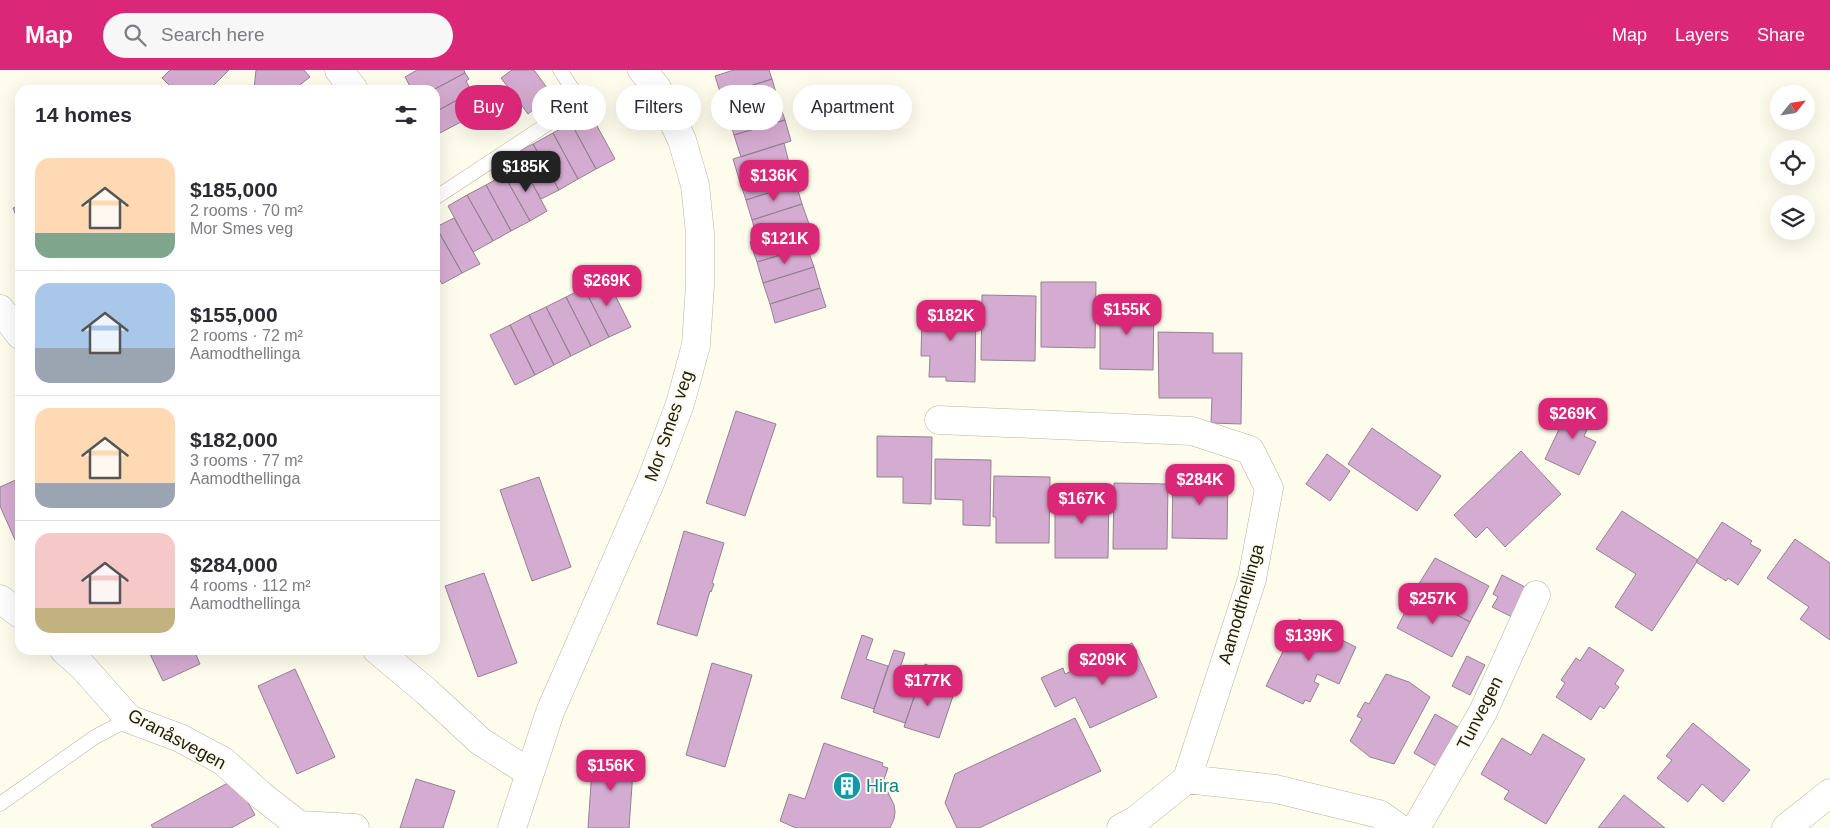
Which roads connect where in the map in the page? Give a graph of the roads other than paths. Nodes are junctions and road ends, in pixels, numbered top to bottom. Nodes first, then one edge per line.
1 (339, 70) edge
2 (560, 70) edge
3 (654, 76) edge
4 (350, 85) edge
5 (440, 195) edge
6 (0, 309) edge
7 (15, 328) edge
8 (939, 420) dead end
9 (1536, 596) dead end
10 (0, 598) edge
11 (15, 610) edge
12 (70, 655) edge
13 (383, 655) edge
14 (129, 719) junction
15 (530, 773) junction
16 (1188, 779) junction
17 (1830, 793) edge
18 (0, 804) edge
19 (355, 828) edge
20 (512, 828) edge
21 (1121, 828) edge
22 (1399, 828) edge
23 (1416, 828) edge
24 (1786, 828) edge

1 - 4 street
2 - 5 lane
3 - 15 street, Mor Smes veg
6 - 7 street
8 - 16 street, Aamodthellinga
9 - 23 street, Tunvegen
10 - 11 street
12 - 14 street, Granåsvegen
13 - 15 street
14 - 18 lane
14 - 19 street, Granåsvegen
15 - 20 street, Mor Smes veg
16 - 21 street
16 - 22 street
17 - 24 street

